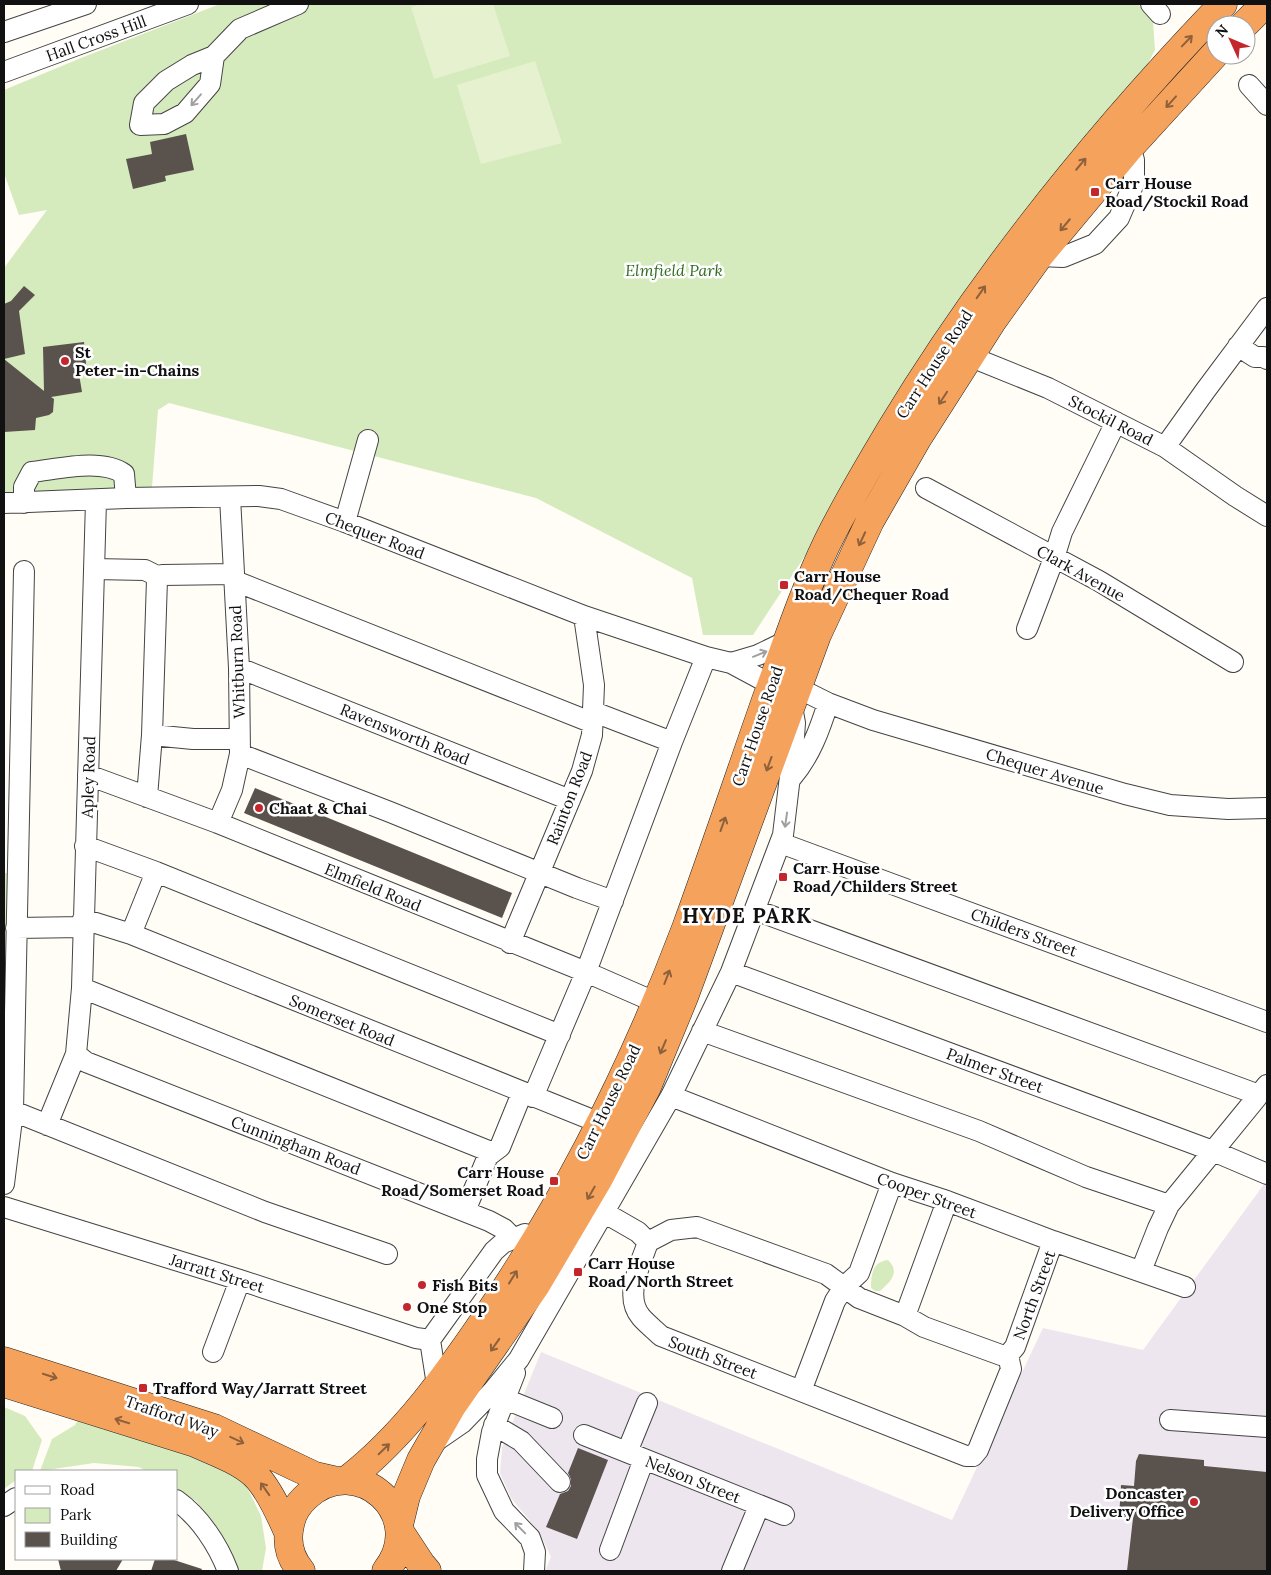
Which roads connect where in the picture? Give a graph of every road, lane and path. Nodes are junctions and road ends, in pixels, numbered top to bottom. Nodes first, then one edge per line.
1 (86, 4) edge
2 (188, 4) edge
3 (298, 4) edge
4 (1223, 4) edge
5 (1265, 4) edge
6 (1254, 15) edge
7 (4, 32) edge
8 (214, 56) dead end
9 (1206, 64) edge
10 (4, 72) edge
11 (1249, 85) dead end
12 (1267, 105) edge
13 (1130, 147) junction
14 (1039, 256) junction
15 (1267, 308) edge
16 (943, 346) junction
17 (1238, 346) junction
18 (969, 357) junction
19 (1267, 359) edge
20 (1116, 422) junction
21 (368, 440) dead end
22 (1165, 447) junction
23 (926, 488) dead end
24 (230, 497) junction
25 (126, 498) junction
26 (96, 501) junction
27 (4, 503) edge
28 (24, 503) junction
29 (1267, 516) edge
30 (345, 522) junction
31 (1054, 558) junction
32 (94, 569) junction
33 (24, 571) dead end
34 (235, 578) junction
35 (157, 579) junction
36 (584, 616) junction
37 (1027, 629) dead end
38 (787, 641) junction
39 (706, 657) junction
40 (1234, 662) dead end
41 (730, 663) junction
42 (239, 668) junction
43 (772, 685) junction
44 (796, 692) junction
45 (828, 703) junction
46 (593, 718) junction
47 (152, 735) junction
48 (672, 742) junction
49 (239, 747) junction
50 (88, 775) junction
51 (791, 779) junction
52 (147, 797) junction
53 (570, 800) junction
54 (1267, 808) edge
55 (218, 823) junction
56 (85, 846) junction
57 (780, 846) junction
58 (156, 872) junction
59 (540, 873) junction
60 (613, 901) junction
61 (755, 910) junction
62 (83, 923) junction
63 (16, 928) junction
64 (131, 934) junction
65 (510, 943) junction
66 (586, 972) junction
67 (731, 972) junction
68 (82, 988) junction
69 (657, 1003) junction
70 (1267, 1022) edge
71 (702, 1031) junction
72 (560, 1035) junction
73 (76, 1054) junction
74 (1263, 1090) edge
75 (528, 1095) junction
76 (671, 1096) junction
77 (13, 1111) junction
78 (600, 1123) junction
79 (48, 1125) junction
80 (1213, 1151) junction
81 (492, 1152) junction
82 (1263, 1172) edge
83 (892, 1183) junction
84 (4, 1184) edge
85 (946, 1201) junction
86 (1169, 1205) junction
87 (4, 1207) edge
88 (465, 1211) junction
89 (605, 1213) junction
90 (544, 1227) junction
91 (513, 1238) junction
92 (648, 1242) junction
93 (1053, 1242) junction
94 (386, 1254) dead end
95 (1141, 1271) junction
96 (240, 1280) junction
97 (844, 1287) junction
98 (1184, 1287) dead end
99 (905, 1316) junction
100 (430, 1340) junction
101 (213, 1352) dead end
102 (1008, 1355) junction
103 (520, 1359) junction
104 (4, 1361) edge
105 (4, 1383) edge
106 (437, 1385) junction
107 (800, 1391) junction
108 (505, 1399) junction
109 (647, 1402) dead end
110 (552, 1418) dead end
111 (465, 1420) junction
112 (1170, 1420) dead end
113 (1267, 1427) edge
114 (492, 1434) junction
115 (584, 1435) dead end
116 (430, 1445) junction
117 (636, 1456) junction
118 (342, 1481) junction
119 (560, 1482) dead end
120 (15, 1499) edge
121 (178, 1502) edge
122 (4, 1506) edge
123 (759, 1506) junction
124 (784, 1515) dead end
125 (400, 1528) junction
126 (288, 1538) junction
127 (610, 1550) dead end
128 (228, 1571) edge
129 (281, 1571) edge
130 (301, 1571) edge
131 (386, 1571) edge
132 (427, 1571) edge
133 (534, 1571) edge
134 (732, 1571) edge

1 - 7 street
2 - 10 street, Hall Cross Hill
3 - 8 street
16 -> 4 highway, Carr House Road
5 - 6 highway
9 -> 13 highway, Carr House Road
11 - 12 street
13 -> 14 highway, Carr House Road
13 - 14 street
14 - 18 highway, Carr House Road
15 - 17 street
16 - 18 street, Stockil Road
16 - 38 highway, Carr House Road
17 - 19 street
17 - 22 street
18 - 20 street, Stockil Road
18 -> 44 highway, Carr House Road
20 - 22 street, Stockil Road
20 - 31 street
21 - 30 street
22 - 29 street, Stockil Road
23 - 31 street, Clark Avenue
24 - 25 street, Chequer Road
24 - 30 street, Chequer Road
24 - 34 street, Whitburn Road
25 - 26 street, Chequer Road
25 - 28 street
26 - 28 street, Chequer Road
26 - 32 street, Apley Road
27 - 28 street, Chequer Road
30 - 36 street, Chequer Road
31 - 37 street
31 - 40 street, Clark Avenue
32 - 35 street
32 - 50 street, Apley Road
33 - 63 street
34 - 35 street
34 - 42 street, Whitburn Road
34 - 46 street
35 - 47 street
36 - 39 street, Chequer Road
36 - 46 street, Rainton Road
41 -> 38 street, Chequer Road
38 - 43 highway, Carr House Road
39 - 41 street, Chequer Road
39 - 48 street
41 - 43 street, Chequer Road
42 - 49 street, Whitburn Road
42 - 53 street, Ravensworth Road
69 -> 43 highway, Carr House Road
44 - 45 street, Chequer Avenue
44 - 51 street
44 -> 116 highway, Carr House Road
45 - 51 street
45 - 54 street, Chequer Avenue
46 - 48 street
46 - 53 street, Rainton Road
47 - 49 street
47 - 52 street
48 - 60 street
49 - 55 street, Whitburn Road
49 - 59 street
50 - 52 street, Elmfield Road
50 - 56 street, Apley Road
51 -> 57 street
52 - 55 street, Elmfield Road
53 - 59 street, Rainton Road
55 - 65 street, Elmfield Road
56 - 58 street
56 - 62 street, Apley Road
57 - 61 street
57 - 70 street, Childers Street
58 - 64 street
58 - 72 street
59 - 60 street
59 - 65 street, Rainton Road
60 - 66 street
61 - 67 street
61 - 74 street
62 - 63 street, Somerset Road
62 - 64 street, Somerset Road
62 - 68 street, Apley Road
63 - 77 street
64 - 75 street, Somerset Road
65 - 66 street, Elmfield Road
66 - 69 street, Elmfield Road
66 - 72 street
67 - 71 street
67 - 80 street, Palmer Street
68 - 73 street, Apley Road
68 - 81 street
69 - 78 highway, Carr House Road
71 - 76 street
71 - 86 street
72 - 75 street
73 - 79 street, Apley Road
73 - 88 street, Cunningham Road
74 - 80 street
75 - 78 street, Somerset Road
75 - 81 street
76 - 83 street, Cooper Street
76 - 89 street
77 - 79 street
77 - 84 street
78 - 90 highway, Carr House Road
79 - 94 street
80 - 82 street, Palmer Street
80 - 86 street
81 - 88 street
83 - 85 street, Cooper Street
83 - 97 street
85 - 93 street, Cooper Street
85 - 99 street
86 - 95 street
87 - 96 street, Jarratt Street
88 - 91 street, Cunningham Road
89 - 92 street
89 - 103 street
90 - 91 street
106 -> 90 highway, Carr House Road
91 - 100 street
92 - 97 street, North Street
92 - 107 street, South Street
93 - 95 street, Cooper Street
93 - 102 street, North Street
95 - 98 street, Cooper Street
96 - 100 street, Jarratt Street
96 - 101 street
97 - 99 street, North Street
97 - 107 street
99 - 102 street, North Street
100 - 106 street
102 - 107 street, South Street
103 - 108 street
103 - 111 street
104 -> 118 highway, Trafford Way
126 -> 105 highway, Trafford Way
118 -> 106 highway, Carr House Road
108 - 110 street
108 - 114 street
109 - 117 street, Nelson Street
111 - 114 street
111 - 116 street
112 - 113 street
114 - 119 street
133 -> 114 street
115 - 117 street, Nelson Street
116 - 125 highway, Carr House Road
117 - 123 street, Nelson Street
117 - 127 street
118 - 125 highway, Trafford Way
118 - 126 highway, Carr House Road
120 - 122 street
121 - 128 street
123 - 124 street, Nelson Street
123 - 134 street, Nelson Street
125 - 131 highway, Carr House Road
125 - 132 highway, Trafford Way
126 - 129 highway
126 - 130 highway, Trafford Way

